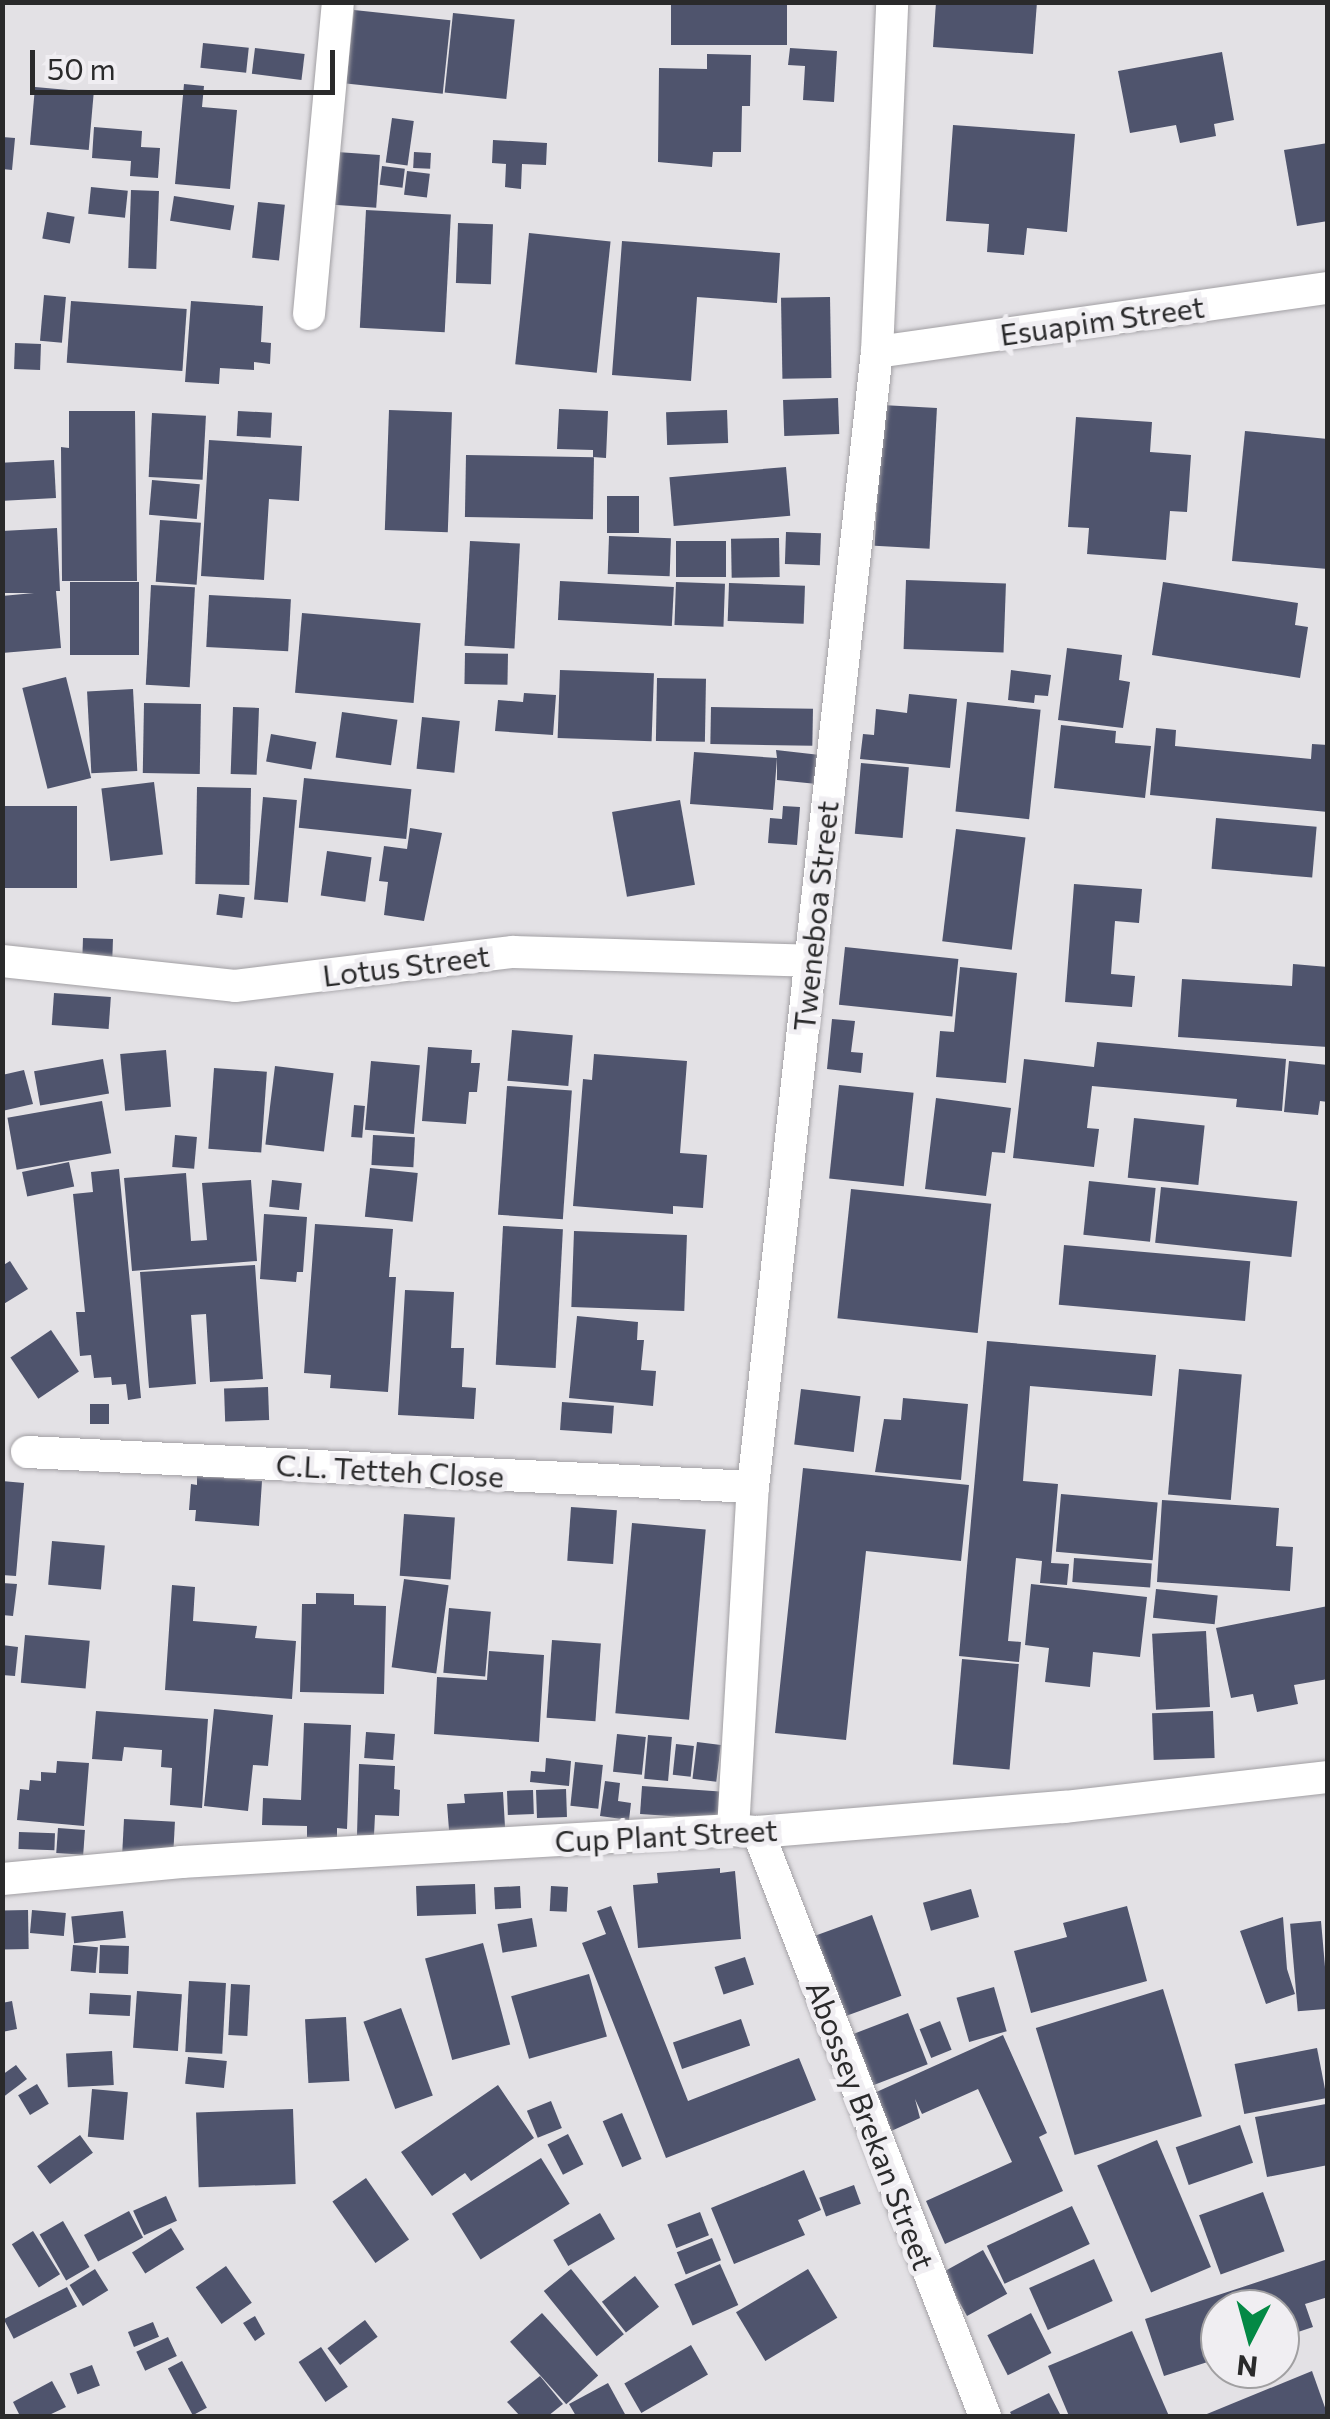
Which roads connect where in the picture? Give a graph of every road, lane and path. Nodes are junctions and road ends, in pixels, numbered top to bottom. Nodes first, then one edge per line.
1 (338, 2) edge
2 (892, 2) edge
3 (1328, 288) edge
4 (308, 314) dead end
5 (877, 352) junction
6 (810, 961) junction
7 (2, 962) edge
8 (26, 1452) dead end
9 (753, 1487) junction
10 (1328, 1777) edge
11 (746, 1831) junction
12 (2, 1879) edge
13 (984, 2416) edge

1 - 4 street
2 - 5 street, Tweneboa Street
3 - 5 street, Esuapim Street
5 - 6 street, Tweneboa Street
6 - 7 street, Lotus Street
6 - 9 street, Tweneboa Street
8 - 9 street, C.L. Tetteh Close
9 - 11 street, Tweneboa Street
10 - 11 street, Cup Plant Street
11 - 12 street, Cup Plant Street
11 - 13 street, Abossey Brekan Street

